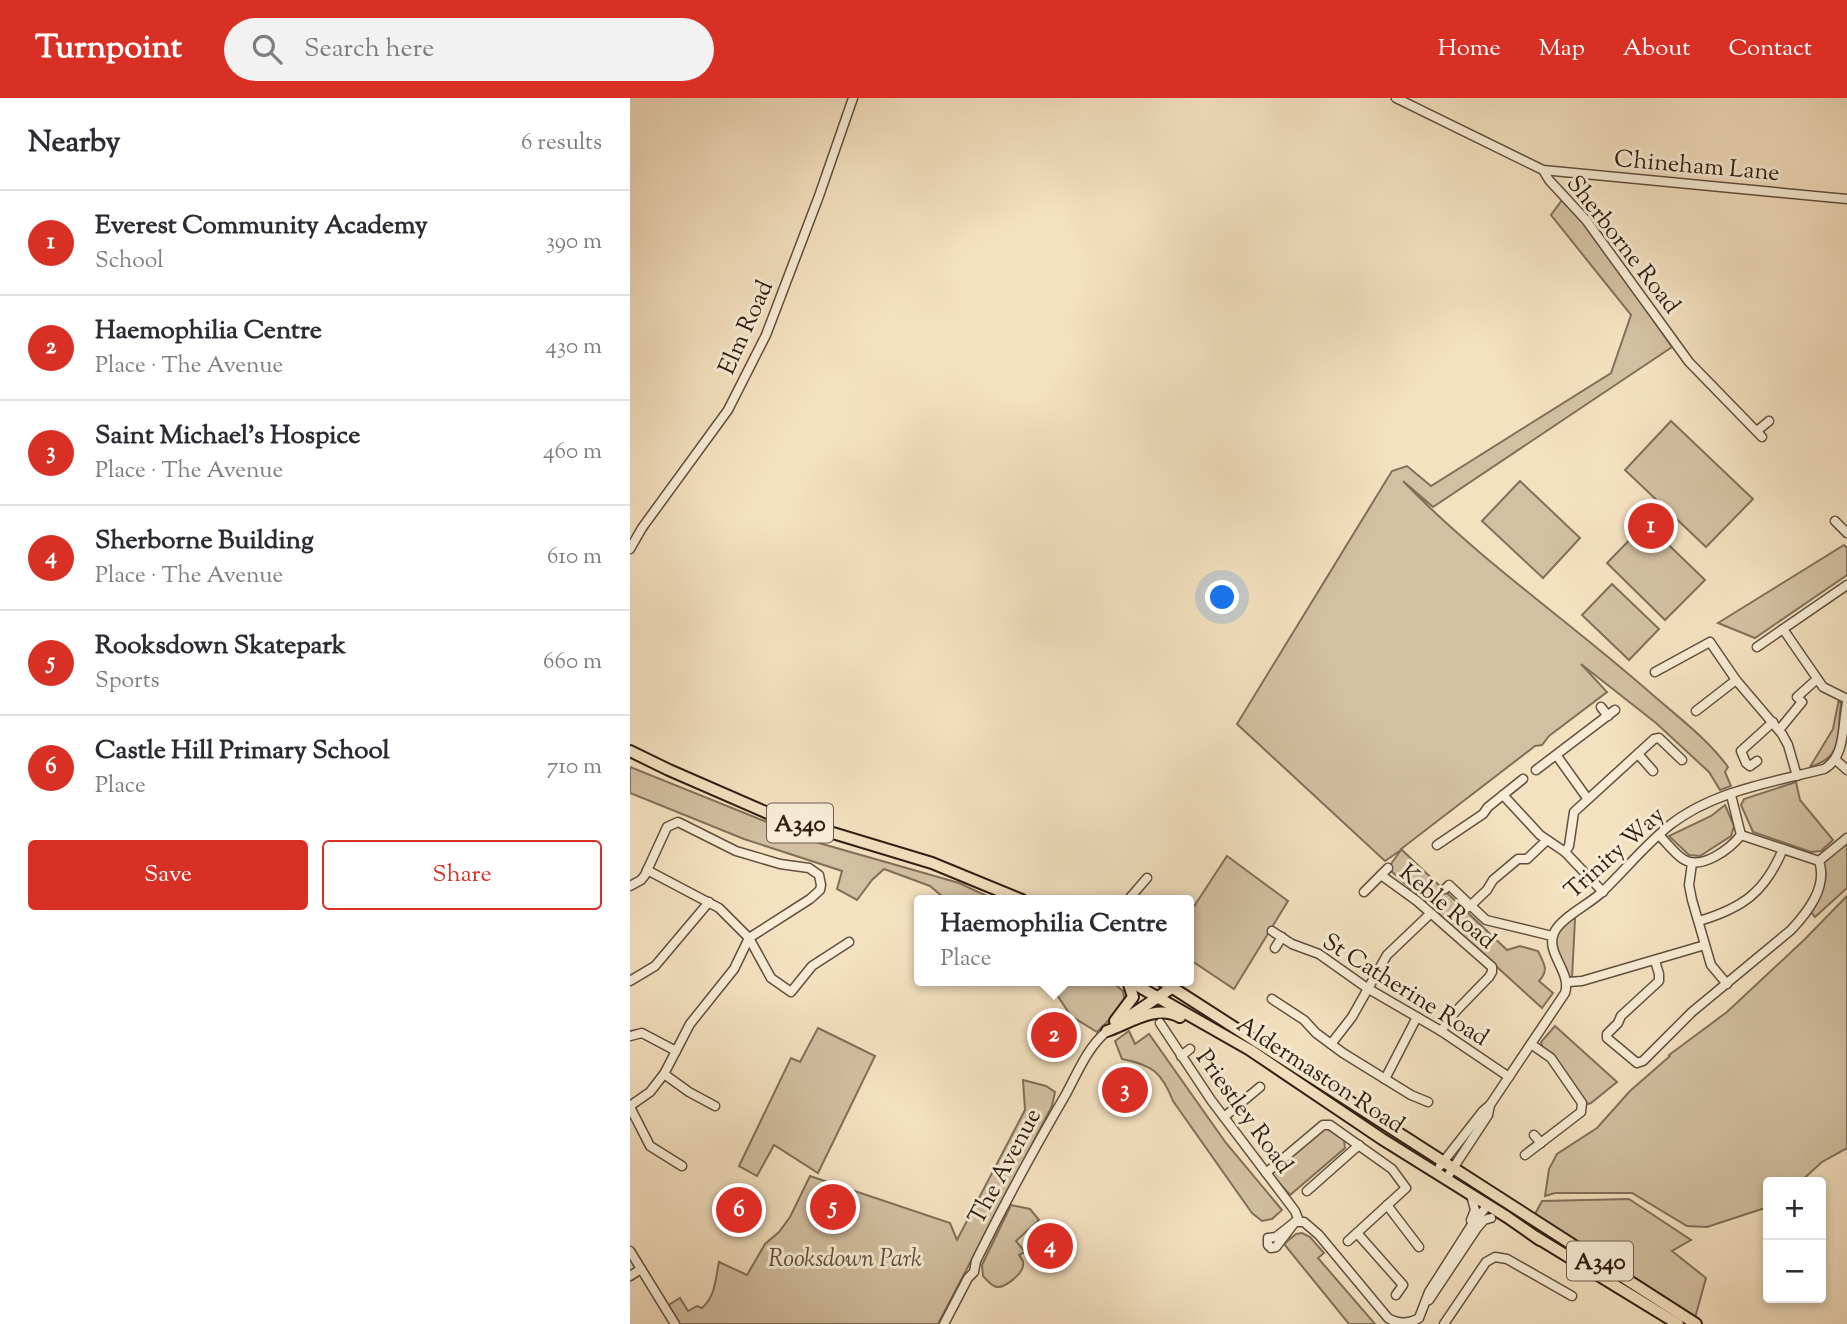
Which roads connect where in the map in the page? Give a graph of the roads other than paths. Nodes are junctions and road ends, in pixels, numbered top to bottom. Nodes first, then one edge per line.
1 (853, 98) edge
2 (1396, 98) edge
3 (1543, 170) junction
4 (1847, 199) edge
5 (1769, 421) dead end
6 (1835, 521) dead end
7 (1847, 533) edge
8 (630, 549) edge
9 (1847, 586) edge
10 (1783, 629) junction
11 (1757, 647) dead end
12 (1655, 672) dead end
13 (1736, 680) junction
14 (1817, 680) junction
15 (1847, 701) edge
16 (1601, 708) dead end
17 (1615, 710) dead end
18 (1696, 711) dead end
19 (1608, 716) junction
20 (1773, 722) junction
21 (1779, 730) junction
22 (630, 751) edge
23 (1638, 754) junction
24 (1556, 756) junction
25 (1682, 760) dead end
26 (1836, 760) junction
27 (1757, 761) dead end
28 (1536, 770) dead end
29 (1847, 770) edge
30 (1653, 771) dead end
31 (1797, 776) junction
32 (1523, 779) dead end
33 (1731, 794) junction
34 (1503, 795) junction
35 (1587, 798) junction
36 (1658, 835) junction
37 (1741, 835) junction
38 (1847, 838) edge
39 (1439, 840) dead end
40 (1547, 840) junction
41 (1783, 849) junction
42 (1565, 852) junction
43 (1819, 861) junction
44 (1692, 863) junction
45 (1388, 868) dead end
46 (647, 870) junction
47 (1381, 875) junction
48 (1147, 878) dead end
49 (630, 887) edge
50 (1445, 889) dead end
51 (1364, 892) dead end
52 (1603, 892) junction
53 (1011, 895) edge
54 (1132, 895) edge
55 (709, 902) junction
56 (1469, 906) junction
57 (1430, 914) junction
58 (1699, 921) junction
59 (1272, 931) dead end
60 (1552, 936) junction
61 (1282, 937) junction
62 (748, 939) junction
63 (849, 942) dead end
64 (1705, 945) junction
65 (1275, 948) dead end
66 (1655, 961) junction
67 (630, 981) edge
68 (1568, 982) junction
69 (1727, 984) junction
70 (1130, 986) edge
71 (1138, 986) edge
72 (1152, 986) edge
73 (1173, 987) joint
74 (1367, 988) junction
75 (1159, 998) junction
76 (1272, 999) dead end
77 (1159, 1017) junction
78 (1417, 1017) junction
79 (1107, 1031) junction
80 (1441, 1031) junction
81 (630, 1036) edge
82 (1331, 1044) junction
83 (1531, 1044) junction
84 (1190, 1049) dead end
85 (1250, 1050) junction
86 (676, 1051) junction
87 (1181, 1056) junction
88 (664, 1074) junction
89 (1509, 1077) junction
90 (1385, 1079) junction
91 (1260, 1087) dead end
92 (1428, 1102) dead end
93 (1490, 1105) junction
94 (715, 1106) dead end
95 (630, 1107) edge
96 (1224, 1117) junction
97 (1534, 1135) dead end
98 (1541, 1143) junction
99 (1359, 1145) junction
100 (1525, 1155) dead end
101 (1443, 1161) junction
102 (682, 1166) dead end
103 (1454, 1167) junction
104 (1266, 1173) junction
105 (1441, 1176) junction
106 (1307, 1191) dead end
107 (1471, 1195) junction
108 (1503, 1199) junction
109 (1387, 1205) junction
110 (1488, 1205) junction
111 (1490, 1218) junction
112 (1297, 1222) junction
113 (1357, 1233) junction
114 (1277, 1239) dead end
115 (1540, 1240) junction
116 (1348, 1241) dead end
117 (1419, 1247) dead end
118 (630, 1251) edge
119 (1455, 1251) junction
120 (641, 1269) junction
121 (630, 1276) edge
122 (1412, 1281) dead end
123 (1403, 1285) junction
124 (1396, 1295) dead end
125 (1572, 1296) dead end
126 (1427, 1302) junction
127 (1415, 1323) edge
128 (675, 1324) edge
129 (944, 1324) edge
130 (1444, 1324) edge
131 (1678, 1324) edge
132 (1696, 1324) edge

1 - 8 street, Elm Road
2 - 3 street, Sherborne Road
3 - 4 street, Chineham Lane
3 - 5 street, Sherborne Road
6 - 7 street
9 - 10 street
10 - 11 street
10 - 14 street
12 - 13 street
13 - 18 street
13 - 20 street
14 - 15 street
14 - 21 street
15 - 26 street
16 - 19 street
17 - 19 street
19 - 24 street
20 - 21 street
20 - 27 street
21 - 31 street
22 - 53 main road, A340
23 - 25 street
23 - 30 street
23 - 35 street
24 - 28 street
24 - 35 street
26 - 29 street
26 - 31 street, Trinity Way
31 - 33 street, Trinity Way
32 - 34 street
33 - 36 street, Trinity Way
33 - 37 street
34 - 39 street
34 - 40 street
35 - 42 street
36 - 44 street
36 - 52 street, Trinity Way
37 - 41 street
37 - 44 street
38 - 43 street
40 - 42 street
40 - 56 street
41 - 43 street
41 - 58 street
42 - 52 street
43 - 69 street
44 - 58 street
45 - 47 street
46 - 49 street
46 - 55 street
46 - 62 street
47 - 51 street
47 - 57 street, Keble Road
48 - 54 street
50 - 56 street
52 - 60 street, Trinity Way
55 - 62 street
55 - 67 street
56 - 60 street
57 - 74 street
57 - 80 street, Keble Road
58 - 64 street
59 - 61 street, St Catherine Road
60 - 68 street
61 - 65 street
61 - 74 street, St Catherine Road
62 - 63 street
62 - 86 street
64 - 66 street
64 - 69 street
66 - 68 street
66 - 69 street
68 - 83 street
70 - 79 main road
71 - 75 main road, Aldermaston Road / A340
72 - 75 main road, A340
73 - 75 main road
73 - 101 main road, Aldermaston Road / A340
74 - 78 street, St Catherine Road
74 - 82 street
75 - 77 main road
75 - 79 main road
75 - 85 main road, Aldermaston Road / A340
76 - 82 street
77 - 79 main road
77 - 85 main road, A340
77 - 87 street, Priestley Road
78 - 80 street, St Catherine Road
78 - 90 street
79 - 129 street, The Avenue
80 - 89 street, St Catherine Road
81 - 86 street
82 - 90 street
83 - 89 street
83 - 98 street
84 - 87 street
85 - 105 main road, Aldermaston Road / A340
86 - 88 street
87 - 96 street, Priestley Road
88 - 94 street
88 - 95 street
89 - 93 street
90 - 92 street
91 - 96 street
93 - 101 street
93 - 103 street
95 - 102 street
96 - 104 street, Priestley Road
97 - 98 street
98 - 100 street
99 - 104 street
99 - 106 street
99 - 109 street
101 - 103 main road, Aldermaston Road / A340
101 - 105 street
103 - 105 street
103 - 108 main road, Aldermaston Road / A340
103 - 110 main road, Aldermaston Road / A340
104 - 112 street, Priestley Road
105 - 107 main road, Aldermaston Road / A340
107 - 110 main road, Aldermaston Road / A340
107 - 119 street, Priestley Road
108 - 110 main road
108 - 132 main road, Aldermaston Road / A340
109 - 113 street
109 - 117 street
110 - 111 main road, Aldermaston Road / A340
110 - 115 main road, Aldermaston Road / A340
110 - 119 street, Priestley Road
111 - 115 main road, Aldermaston Road / A340
111 - 126 street, Priestley Road
112 - 114 street
112 - 127 street, Priestley Road
113 - 116 street
113 - 123 street
115 - 131 main road, Aldermaston Road / A340
118 - 120 street
119 - 126 street, Priestley Road
120 - 121 street
120 - 128 street
122 - 123 street
123 - 124 street
125 - 130 street
126 - 127 street, Priestley Road

